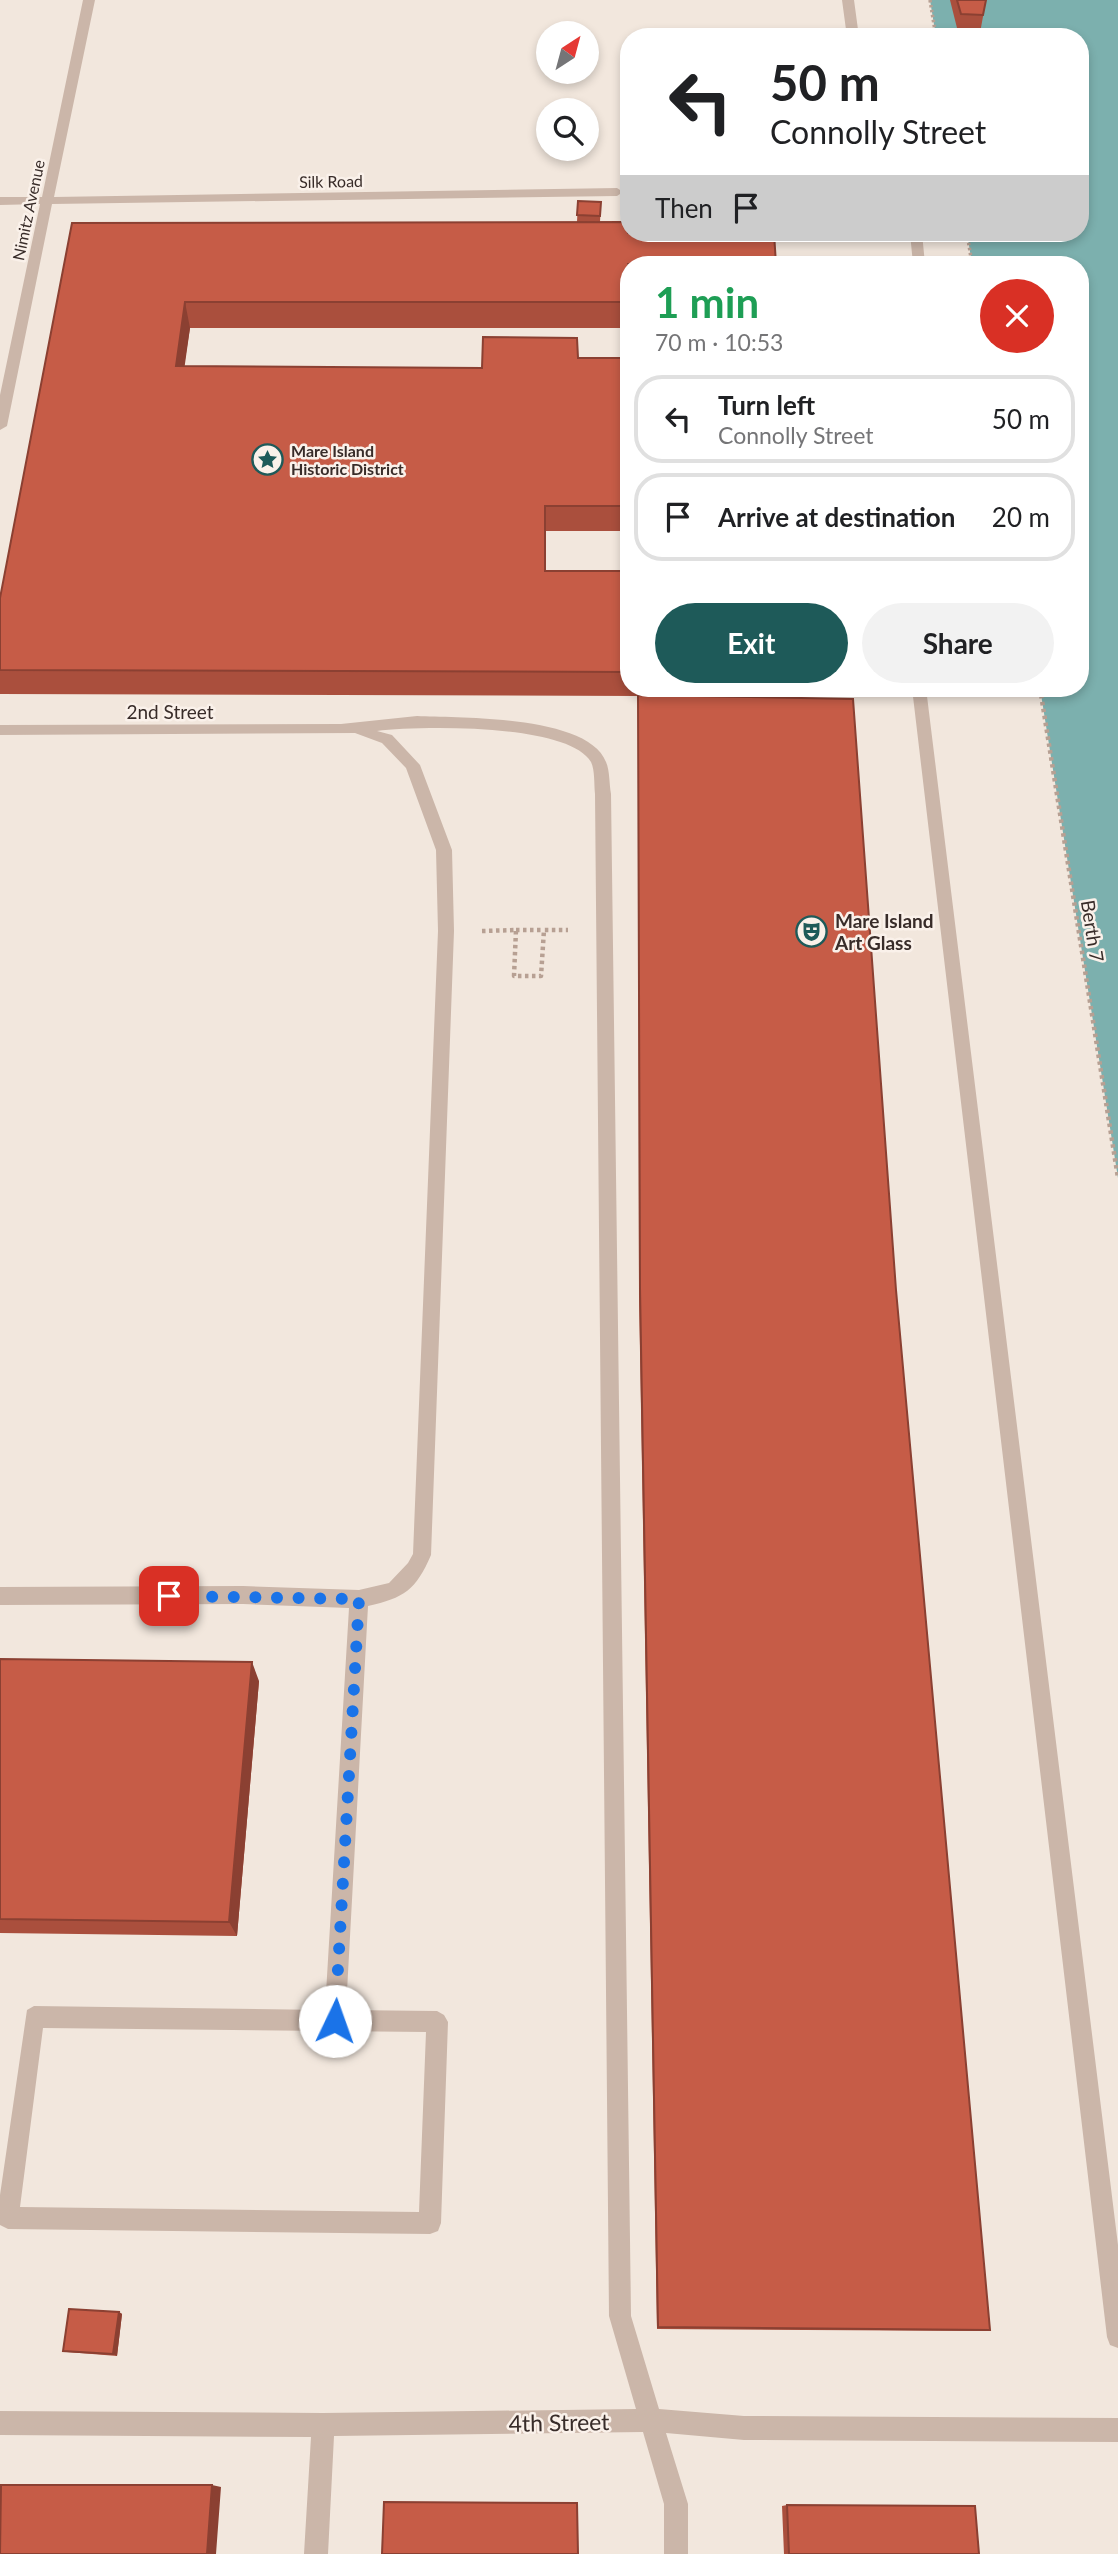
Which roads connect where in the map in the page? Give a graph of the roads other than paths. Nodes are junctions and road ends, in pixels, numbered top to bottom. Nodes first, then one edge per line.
1 (89, 0) edge
2 (848, 0) edge
3 (852, 28) edge
4 (617, 192) dead end
5 (0, 201) edge
6 (46, 201) junction
7 (0, 426) edge
8 (920, 697) edge
9 (341, 729) junction
10 (0, 730) edge
11 (0, 1596) edge
12 (359, 1599) junction
13 (335, 2021) junction
14 (4, 2222) edge
15 (1118, 2336) edge
16 (650, 2420) junction
17 (0, 2423) edge
18 (323, 2425) junction
19 (1118, 2430) edge
20 (316, 2554) edge
21 (677, 2554) edge

1 - 6 street, Nimitz Avenue
2 - 3 street
4 - 6 street, Silk Road
5 - 6 street, Silk Road
6 - 7 street, Nimitz Avenue
8 - 15 street
9 - 10 street, 2nd Street
9 - 12 street
9 - 16 street
11 - 12 street
12 - 13 street
13 - 14 street
13 - 14 street
16 - 18 street, 4th Street
16 - 19 street, 4th Street
16 - 21 street
17 - 18 street, 4th Street
18 - 20 street

